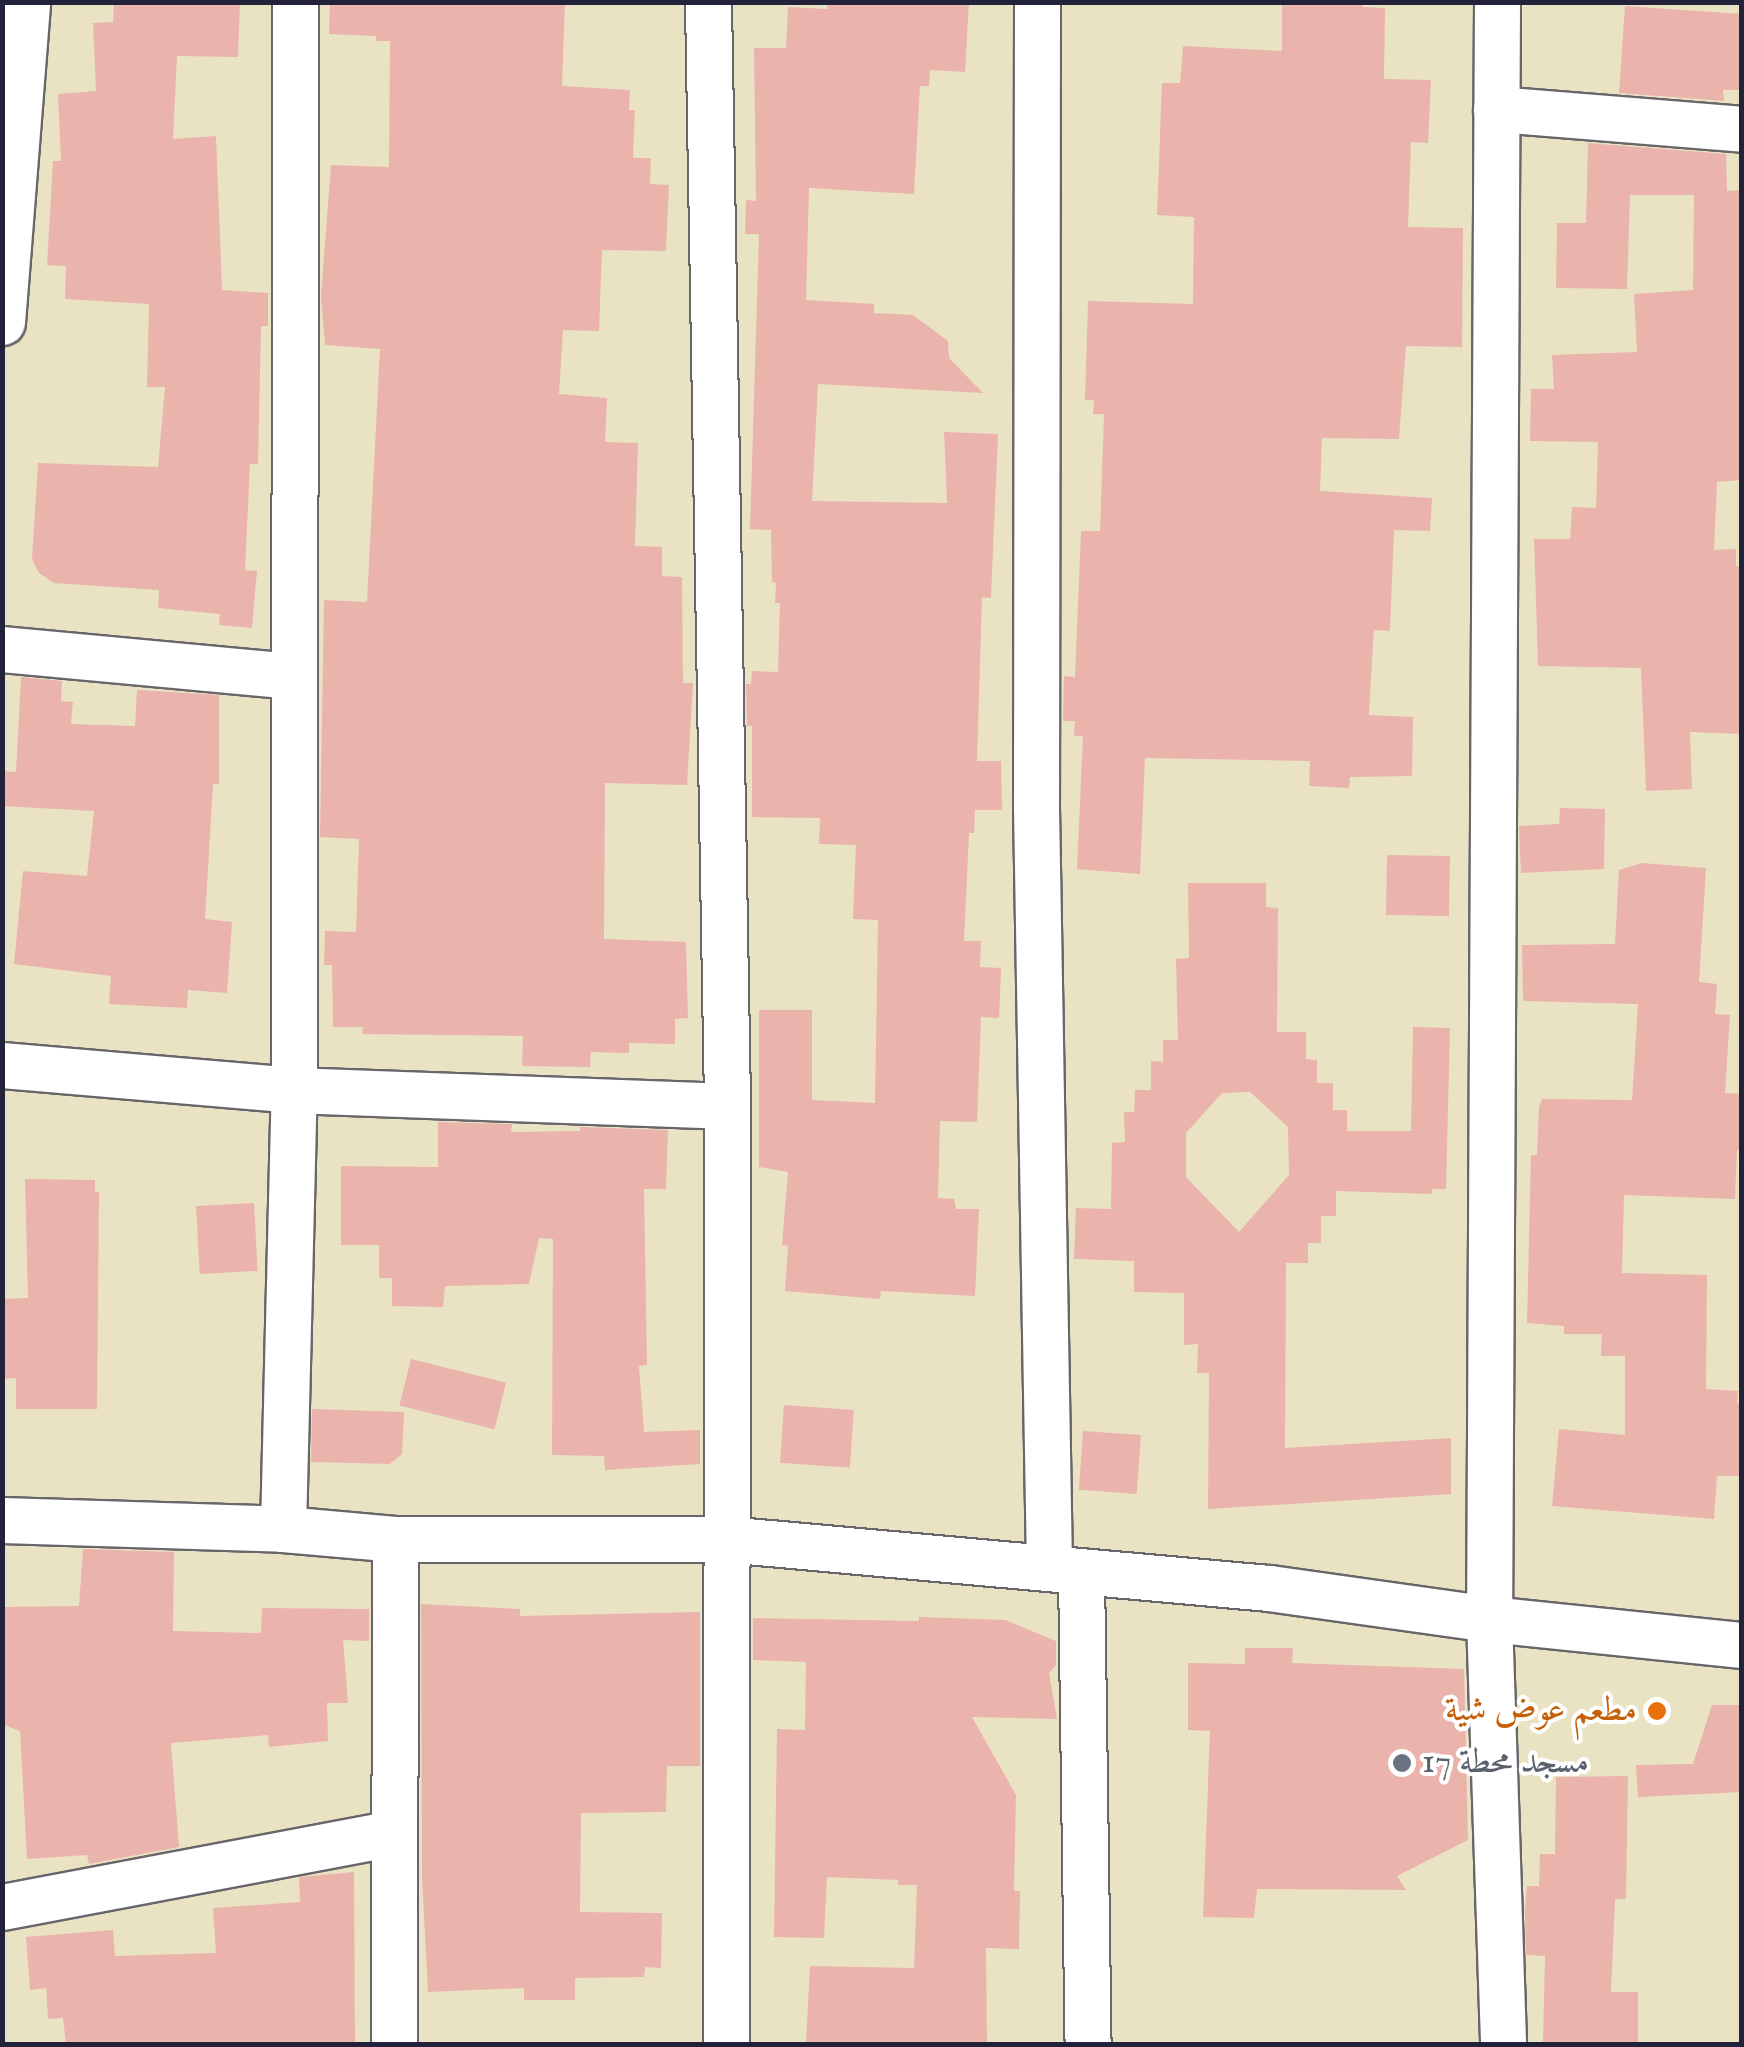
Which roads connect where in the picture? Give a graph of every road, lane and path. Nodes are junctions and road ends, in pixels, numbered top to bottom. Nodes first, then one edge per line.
1 (27, 2) edge
2 (296, 2) edge
3 (708, 2) edge
4 (1037, 2) edge
5 (1497, 2) edge
6 (1496, 109) junction
7 (1742, 129) edge
8 (2, 322) edge
9 (2, 649) edge
10 (293, 676) junction
11 (2, 1065) edge
12 (294, 1090) junction
13 (726, 1106) junction
14 (2, 1520) edge
15 (283, 1528) junction
16 (395, 1539) junction
17 (725, 1539) junction
18 (1065, 1569) junction
19 (1489, 1620) junction
20 (1742, 1645) edge
21 (393, 1833) junction
22 (2, 1907) edge
23 (394, 2044) edge
24 (726, 2044) edge
25 (1088, 2044) edge
26 (1503, 2044) edge

1 - 8 street
2 - 10 street
3 - 13 street
4 - 18 street
5 - 6 street
6 - 7 street
6 - 19 street
9 - 10 street
10 - 12 street
11 - 12 street
12 - 13 street
12 - 15 street
13 - 17 street
14 - 15 street
15 - 16 street
16 - 17 street
16 - 21 street
17 - 18 street
17 - 24 street
18 - 19 street
18 - 25 street
19 - 20 street
19 - 26 street
21 - 22 street
21 - 23 street

